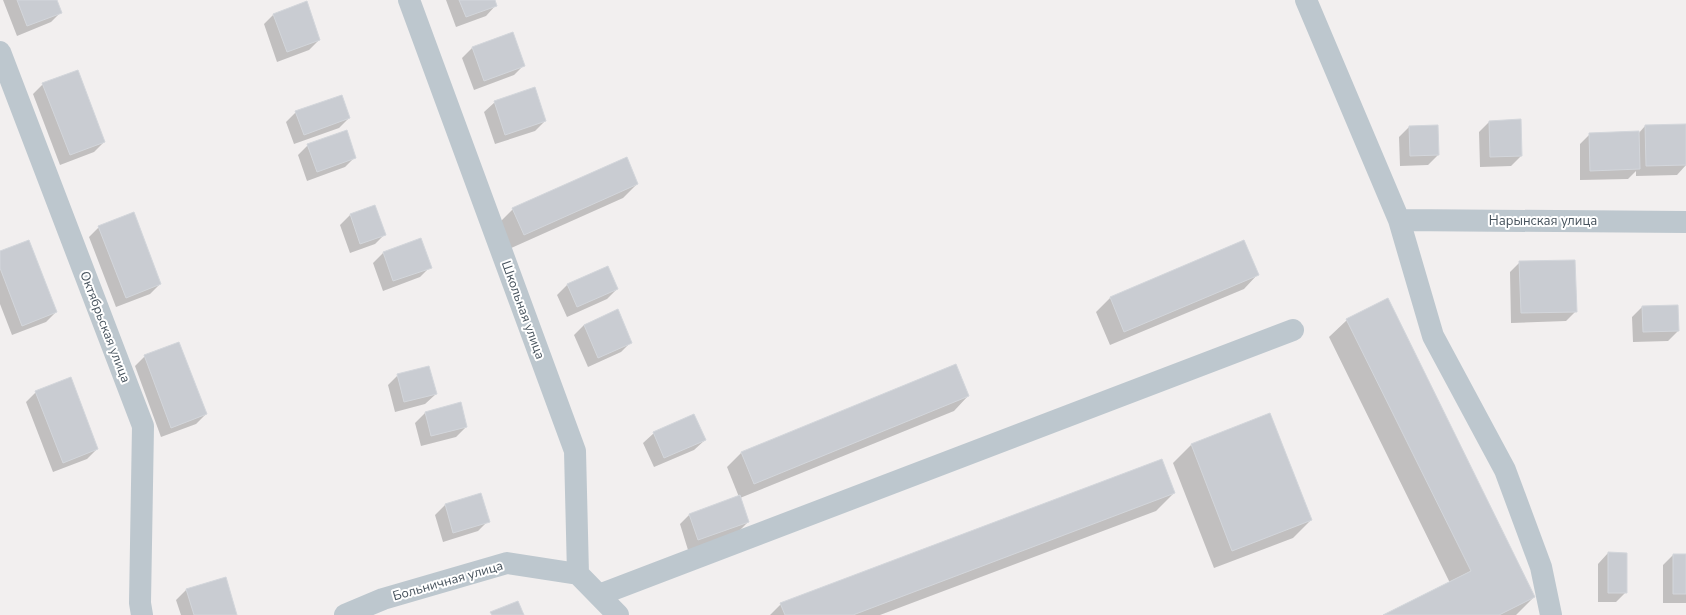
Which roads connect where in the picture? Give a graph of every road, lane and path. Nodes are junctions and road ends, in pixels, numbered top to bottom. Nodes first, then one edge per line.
1 (410, 0) edge
2 (1306, 0) edge
3 (0, 52) edge
4 (1399, 220) junction
5 (1686, 222) edge
6 (1293, 330) dead end
7 (578, 574) junction
8 (599, 595) junction
9 (142, 615) edge
10 (345, 615) edge
11 (618, 615) edge
12 (1551, 615) edge

1 - 7 street, Школьная улица
2 - 4 street
3 - 9 street, Октябрьская улица
4 - 5 street, Нарынская улица
4 - 12 street
6 - 8 street
7 - 8 street
7 - 10 street, Больничная улица
8 - 11 street

